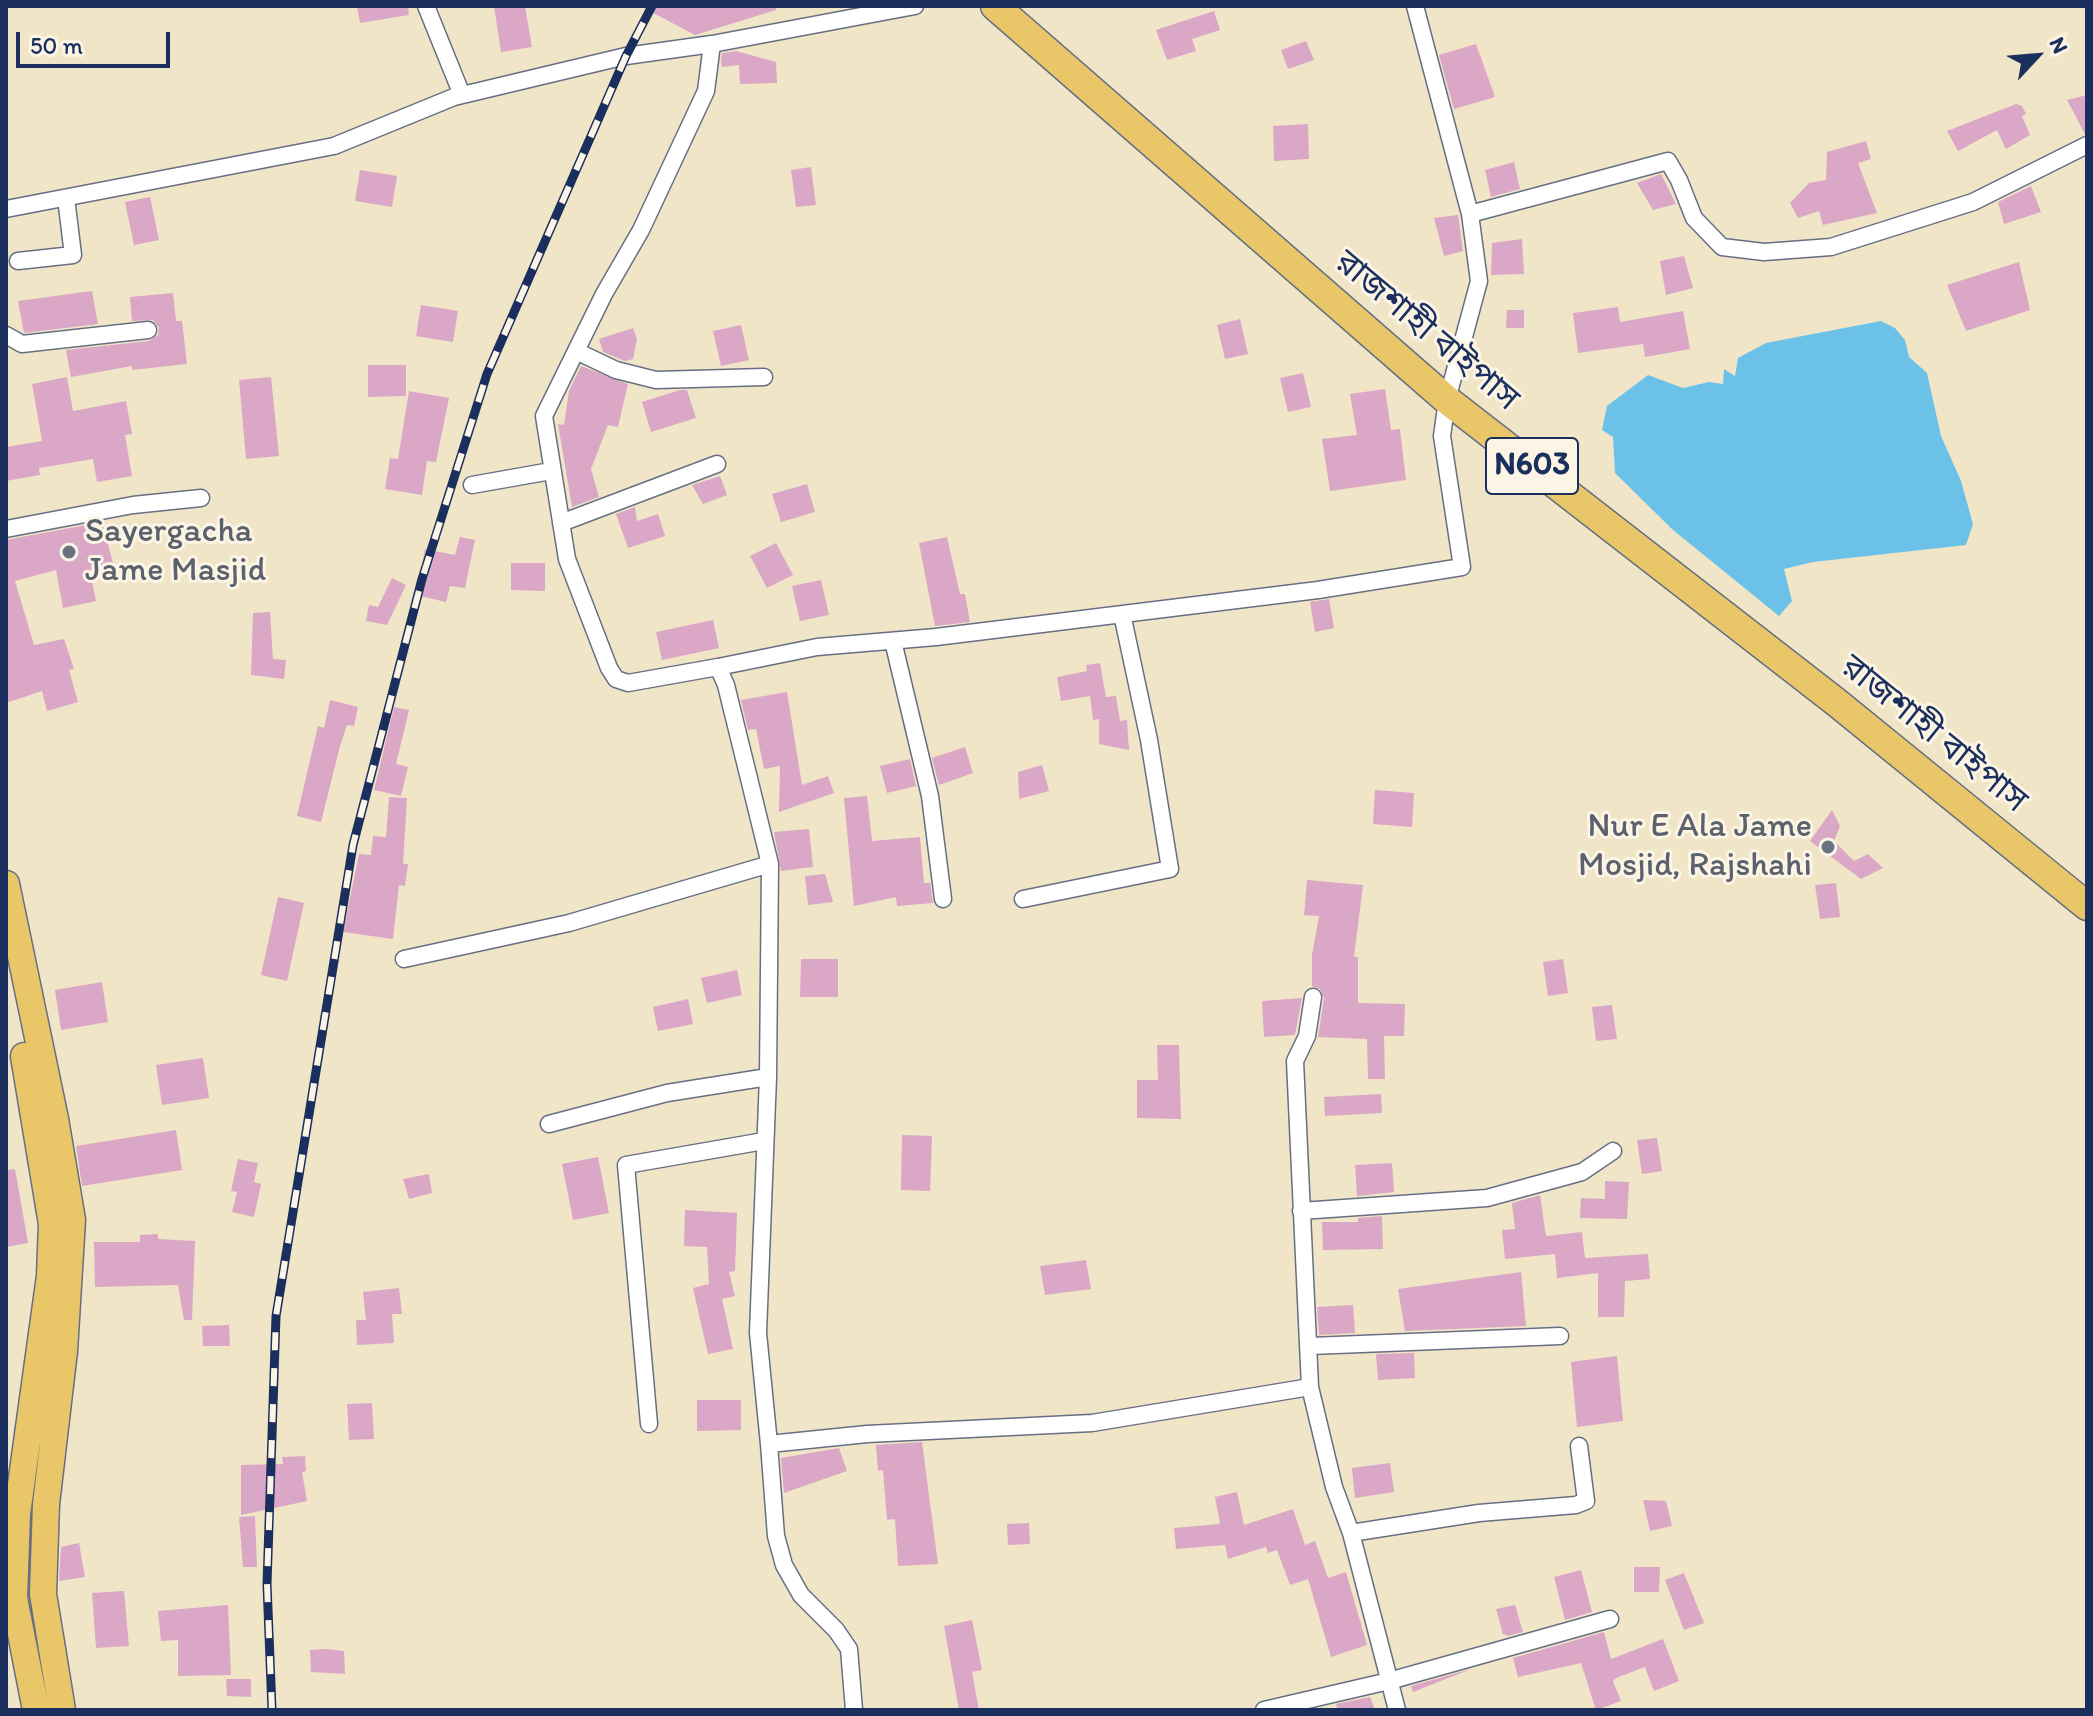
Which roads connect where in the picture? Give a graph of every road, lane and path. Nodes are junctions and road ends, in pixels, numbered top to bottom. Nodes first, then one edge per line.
1 (426, 6) edge
2 (915, 6) edge
3 (995, 6) edge
4 (1415, 6) edge
5 (712, 44) junction
6 (462, 95) junction
7 (2087, 145) edge
8 (66, 198) junction
9 (6, 209) edge
10 (1470, 214) junction
11 (18, 261) dead end
12 (148, 330) dead end
13 (6, 335) edge
14 (576, 351) junction
15 (764, 377) dead end
16 (1447, 400) junction
17 (717, 464) dead end
18 (551, 471) junction
19 (472, 485) dead end
20 (201, 498) dead end
21 (561, 523) junction
22 (6, 529) edge
23 (1122, 614) junction
24 (893, 641) junction
25 (718, 667) junction
26 (770, 864) junction
27 (6, 884) edge
28 (943, 899) dead end
29 (1023, 899) dead end
30 (2087, 906) edge
31 (404, 959) dead end
32 (6, 969) edge
33 (1313, 997) dead end
34 (768, 1077) junction
35 (549, 1124) dead end
36 (764, 1141) junction
37 (1613, 1151) dead end
38 (1301, 1211) junction
39 (1560, 1336) dead end
40 (1311, 1346) junction
41 (1310, 1387) junction
42 (649, 1424) dead end
43 (769, 1444) junction
44 (1579, 1446) dead end
45 (1351, 1533) junction
46 (1610, 1619) dead end
47 (1389, 1681) junction
48 (36, 1710) edge
49 (62, 1710) edge
50 (854, 1710) edge
51 (1264, 1710) edge
52 (1397, 1710) edge

1 - 6 street
2 - 5 street
3 - 16 highway, রাজশাহী বাইপাস / N603
4 - 10 street
5 - 6 street
5 - 14 street
6 - 8 street
7 - 10 street
8 - 9 street
8 - 11 street
10 - 16 street
12 - 13 street
14 - 15 street
14 - 18 street
16 - 23 street
16 - 30 highway, রাজশাহী বাইপাস / N603
17 - 21 street
18 - 19 street
18 - 21 street
20 - 22 street
21 - 25 street
23 - 24 street
23 - 29 street
24 - 25 street
24 - 28 street
25 - 26 street
26 - 31 street
26 - 34 street
27 - 49 main road
32 - 48 main road
33 - 38 street
34 - 35 street
34 - 36 street
36 - 42 street
36 - 43 street
37 - 38 street
38 - 40 street
39 - 40 street
40 - 41 street
41 - 43 street
41 - 45 street
43 - 50 street
44 - 45 street
45 - 47 street
46 - 47 street
47 - 51 street
47 - 52 street

